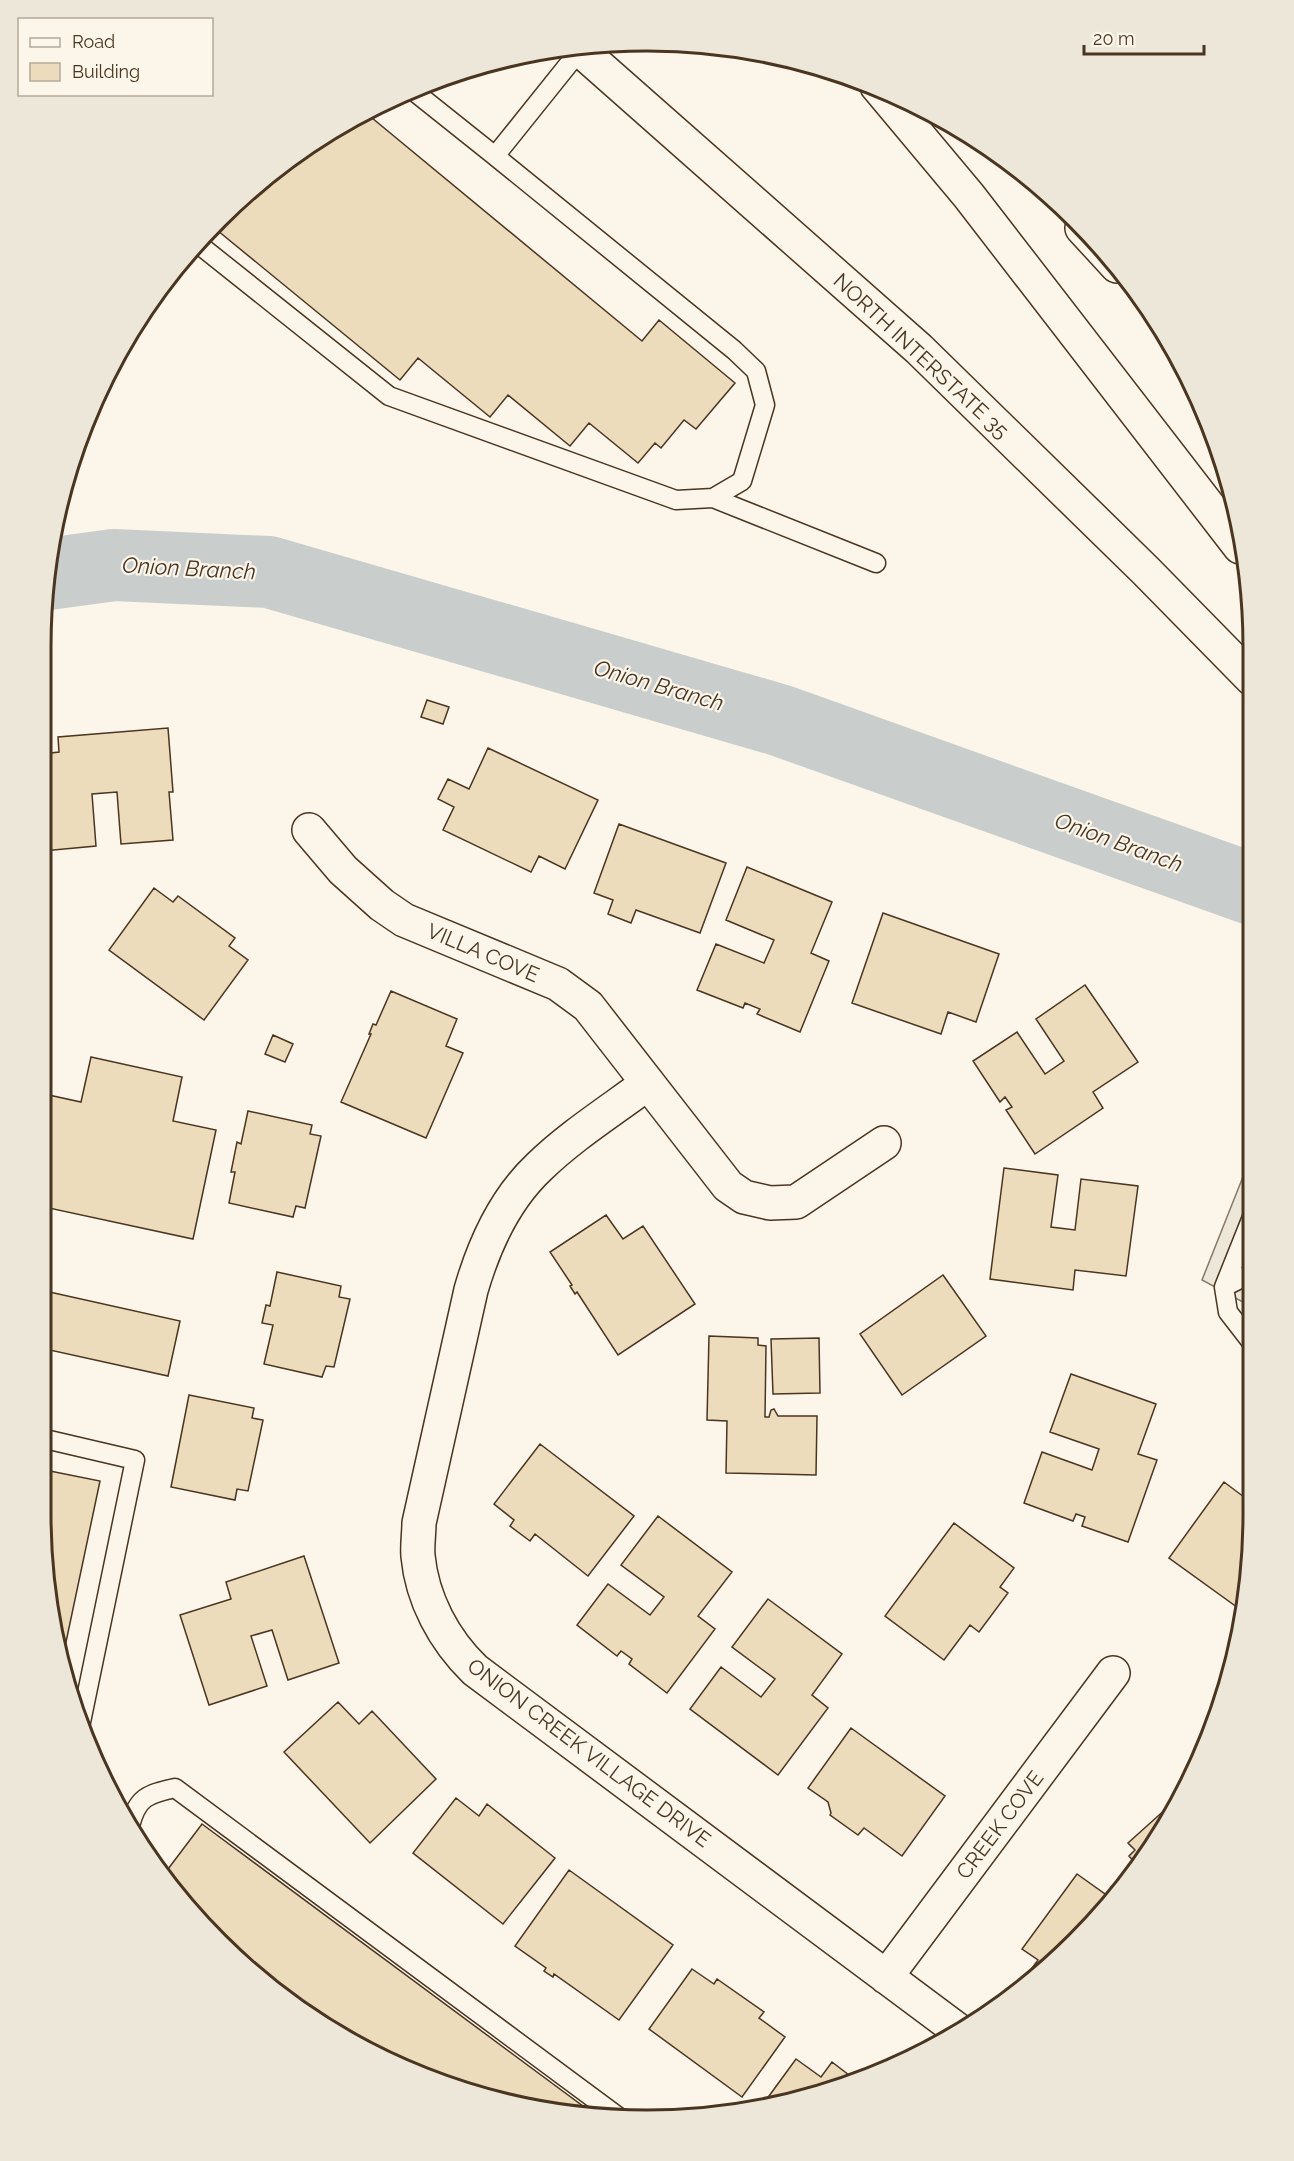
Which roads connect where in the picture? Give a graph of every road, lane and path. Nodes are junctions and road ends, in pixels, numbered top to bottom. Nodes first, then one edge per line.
1 (585, 54) edge
2 (574, 55) edge
3 (420, 96) edge
4 (891, 103) edge
5 (495, 156) junction
6 (204, 249) edge
7 (713, 498) junction
8 (1233, 538) edge
9 (876, 563) dead end
10 (1243, 670) edge
11 (309, 830) dead end
12 (648, 1083) junction
13 (884, 1143) dead end
14 (1243, 1240) edge
15 (1243, 1278) edge
16 (1224, 1287) junction
17 (1243, 1331) edge
18 (51, 1440) edge
19 (1113, 1673) dead end
20 (84, 1708) edge
21 (133, 1815) edge
22 (886, 1977) junction
23 (952, 2026) edge
24 (608, 2109) edge

1 - 10 main road, NORTH INTERSTATE 35
2 - 5 lane
3 - 5 lane
4 - 8 main road
5 - 7 lane
6 - 7 lane
7 - 9 lane
11 - 12 main road, VILLA COVE
12 - 13 main road, VILLA COVE
12 - 22 main road, ONION CREEK VILLAGE DRIVE
14 - 16 lane
15 - 16 lane
16 - 17 lane
18 - 20 lane
19 - 22 main road, CREEK COVE
21 - 24 lane
22 - 23 main road, ONION CREEK VILLAGE DRIVE

